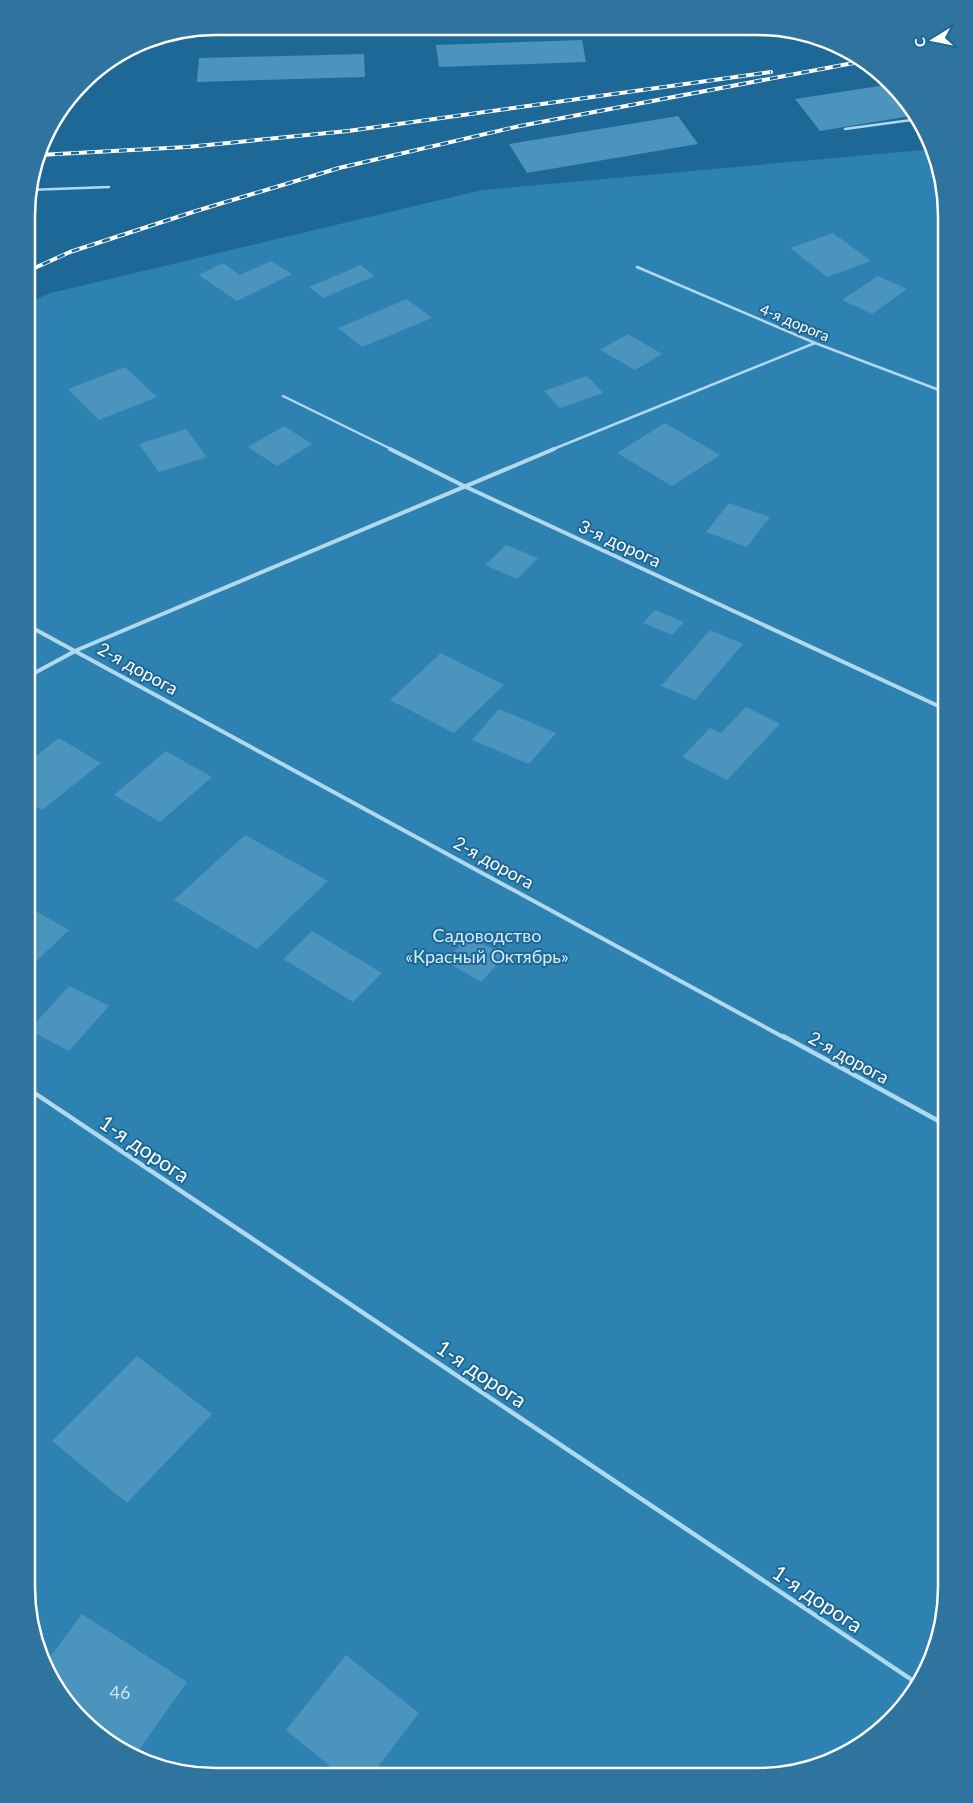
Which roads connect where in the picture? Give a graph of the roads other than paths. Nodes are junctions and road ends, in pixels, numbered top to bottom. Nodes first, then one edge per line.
1 (911, 119) edge
2 (846, 130) dead end
3 (109, 187) dead end
4 (37, 190) edge
5 (637, 268) dead end
6 (815, 343) junction
7 (938, 390) edge
8 (284, 396) dead end
9 (464, 486) junction
10 (35, 628) edge
11 (77, 650) junction
12 (35, 673) edge
13 (938, 706) edge
14 (35, 1093) edge
15 (938, 1122) edge
16 (913, 1680) edge

1 - 2 lane
3 - 4 lane
5 - 6 lane, 4-я дорога
6 - 7 lane, 4-я дорога
6 - 9 lane
8 - 9 lane, 3-я дорога
9 - 11 lane
9 - 13 lane, 3-я дорога
10 - 11 lane, 2-я дорога
11 - 12 lane
11 - 15 lane, 2-я дорога
14 - 16 lane, 1-я дорога

